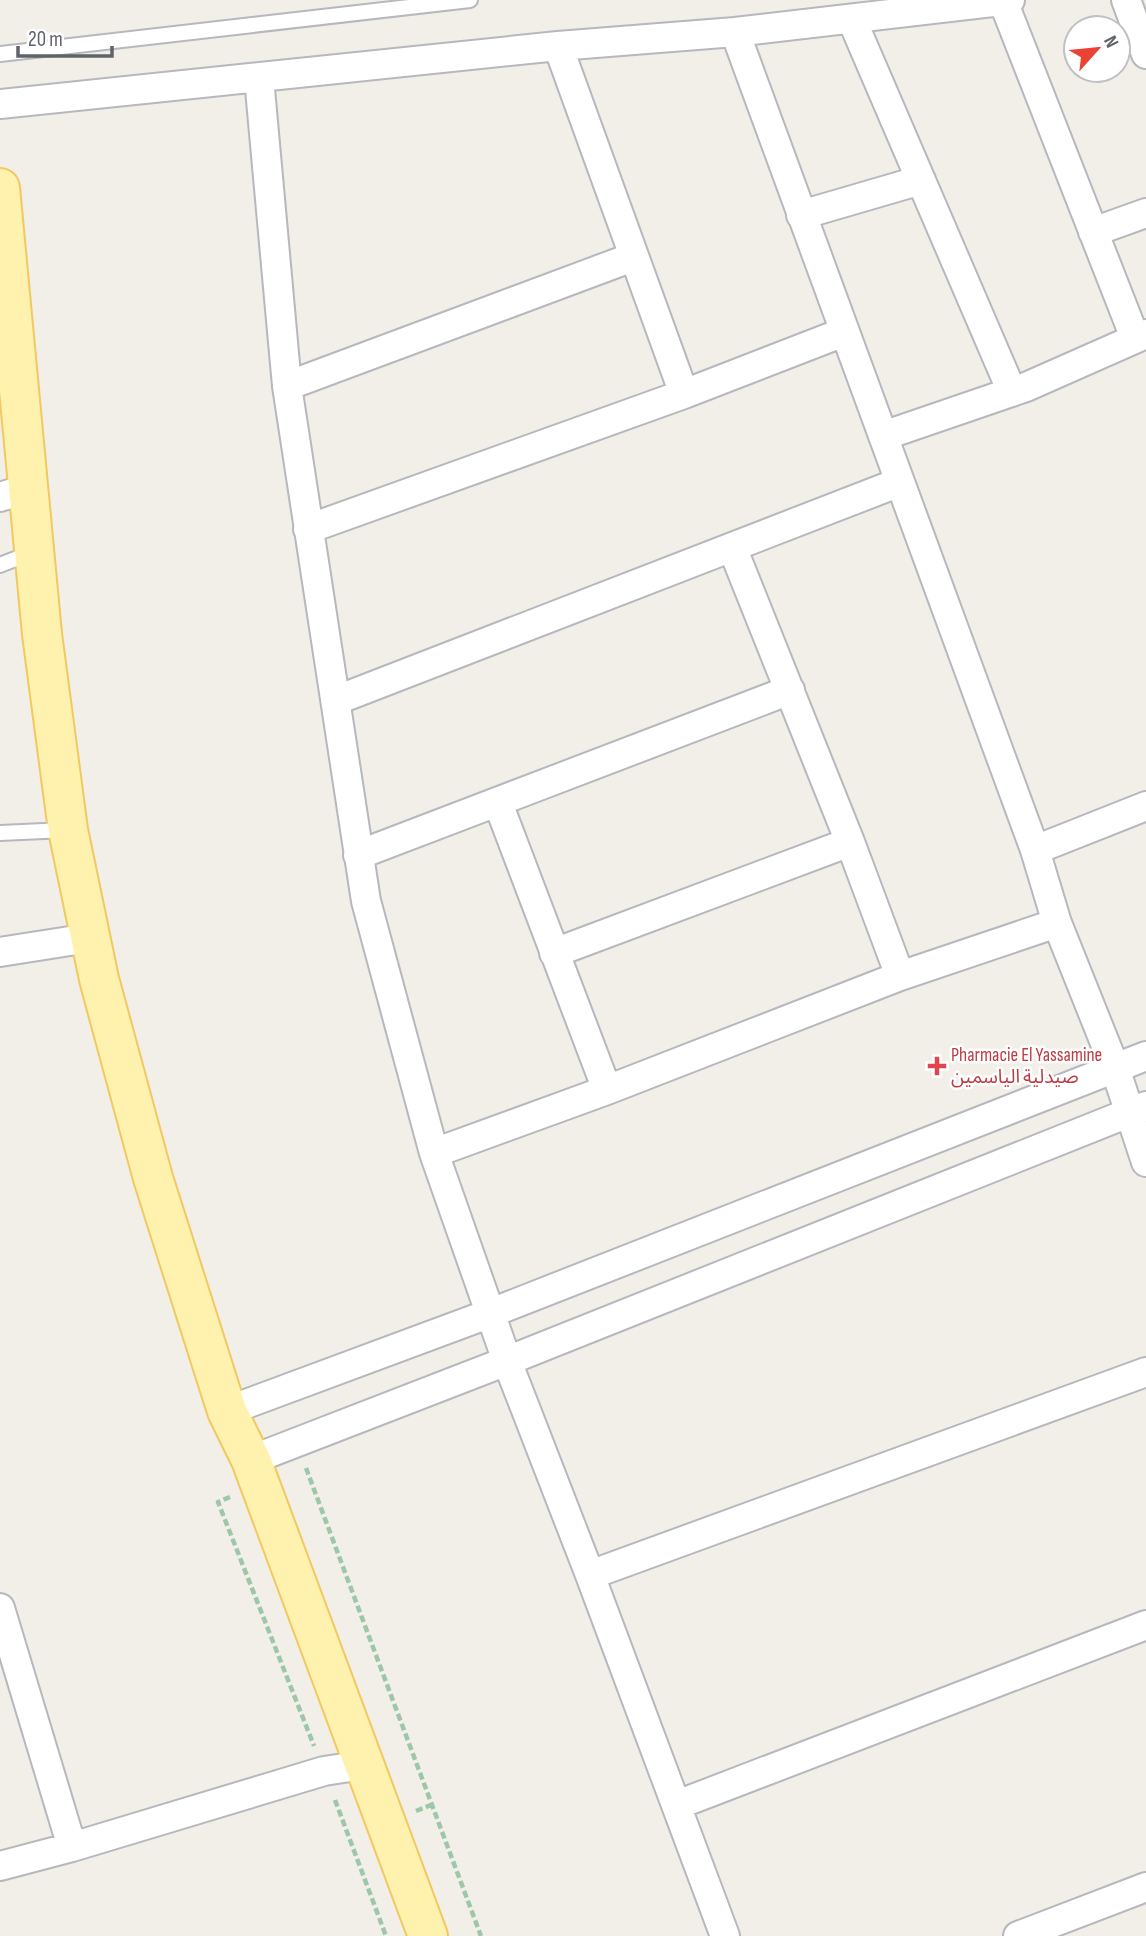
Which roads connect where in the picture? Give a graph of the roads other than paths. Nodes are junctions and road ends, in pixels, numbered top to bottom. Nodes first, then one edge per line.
1 (470, 0) edge
2 (1010, 0) edge
3 (1126, 0) edge
4 (1003, 1) edge
5 (852, 20) junction
6 (735, 32) junction
7 (558, 46) junction
8 (0, 54) edge
9 (1146, 54) edge
10 (260, 78) junction
11 (0, 104) edge
12 (920, 180) junction
13 (0, 188) edge
14 (1146, 213) edge
15 (802, 215) junction
16 (1093, 232) junction
17 (633, 257) junction
18 (844, 332) junction
19 (1140, 336) edge
20 (287, 386) junction
21 (1012, 392) junction
22 (684, 394) junction
23 (883, 436) junction
24 (900, 482) junction
25 (14, 492) edge
26 (308, 529) junction
27 (732, 547) junction
28 (17, 558) edge
29 (790, 690) junction
30 (337, 700) junction
31 (498, 803) junction
32 (1146, 806) edge
33 (68, 830) junction
34 (0, 833) edge
35 (850, 842) junction
36 (1035, 850) junction
37 (358, 855) junction
38 (1057, 923) junction
39 (89, 938) junction
40 (0, 952) edge
41 (554, 953) junction
42 (900, 976) junction
43 (1146, 1056) edge
44 (1115, 1068) junction
45 (607, 1090) junction
46 (1137, 1110) edge
47 (434, 1153) junction
48 (1146, 1163) edge
49 (491, 1313) junction
50 (507, 1361) junction
51 (1146, 1372) edge
52 (227, 1412) junction
53 (255, 1473) junction
54 (590, 1575) junction
55 (0, 1608) edge
56 (1146, 1625) edge
57 (363, 1765) junction
58 (677, 1805) junction
59 (72, 1847) junction
60 (0, 1866) edge
61 (1146, 1887) edge
62 (1078, 1925) edge
63 (428, 1936) edge
64 (725, 1936) edge
65 (1018, 1936) edge

1 - 8 lane
2 - 4 street
3 - 9 street
4 - 5 street
4 - 16 street
5 - 6 street
5 - 12 street
6 - 7 street
6 - 15 street
7 - 10 street
7 - 17 street
10 - 11 street
10 - 20 street
12 - 15 street
12 - 21 street
13 - 25 main road
14 - 16 street
15 - 18 street
16 - 19 street
17 - 20 street
17 - 22 street
18 - 22 street
18 - 23 street
19 - 21 street
20 - 26 street
21 - 23 street
22 - 26 street
23 - 24 street
24 - 27 street
24 - 36 street
25 - 28 main road
26 - 30 street
27 - 29 street
27 - 30 street
28 - 33 main road
29 - 31 street
29 - 35 street
30 - 37 street
31 - 37 street
31 - 41 street
32 - 36 street
33 - 34 lane
33 - 39 main road
35 - 41 street
35 - 42 street
36 - 38 street
37 - 47 street
38 - 42 street
38 - 44 street
39 - 40 street
39 - 52 main road
41 - 45 street
42 - 45 street
43 - 44 street
44 - 46 street
44 - 49 street
45 - 47 street
46 - 48 street
46 - 50 street
47 - 49 street
49 - 50 street
49 - 52 street
50 - 53 street
50 - 54 street
51 - 54 street
52 - 53 main road
53 - 57 main road
54 - 58 street
55 - 59 street
56 - 58 street
57 - 59 street
57 - 63 main road
58 - 64 street
59 - 60 street
61 - 62 street
62 - 65 street

